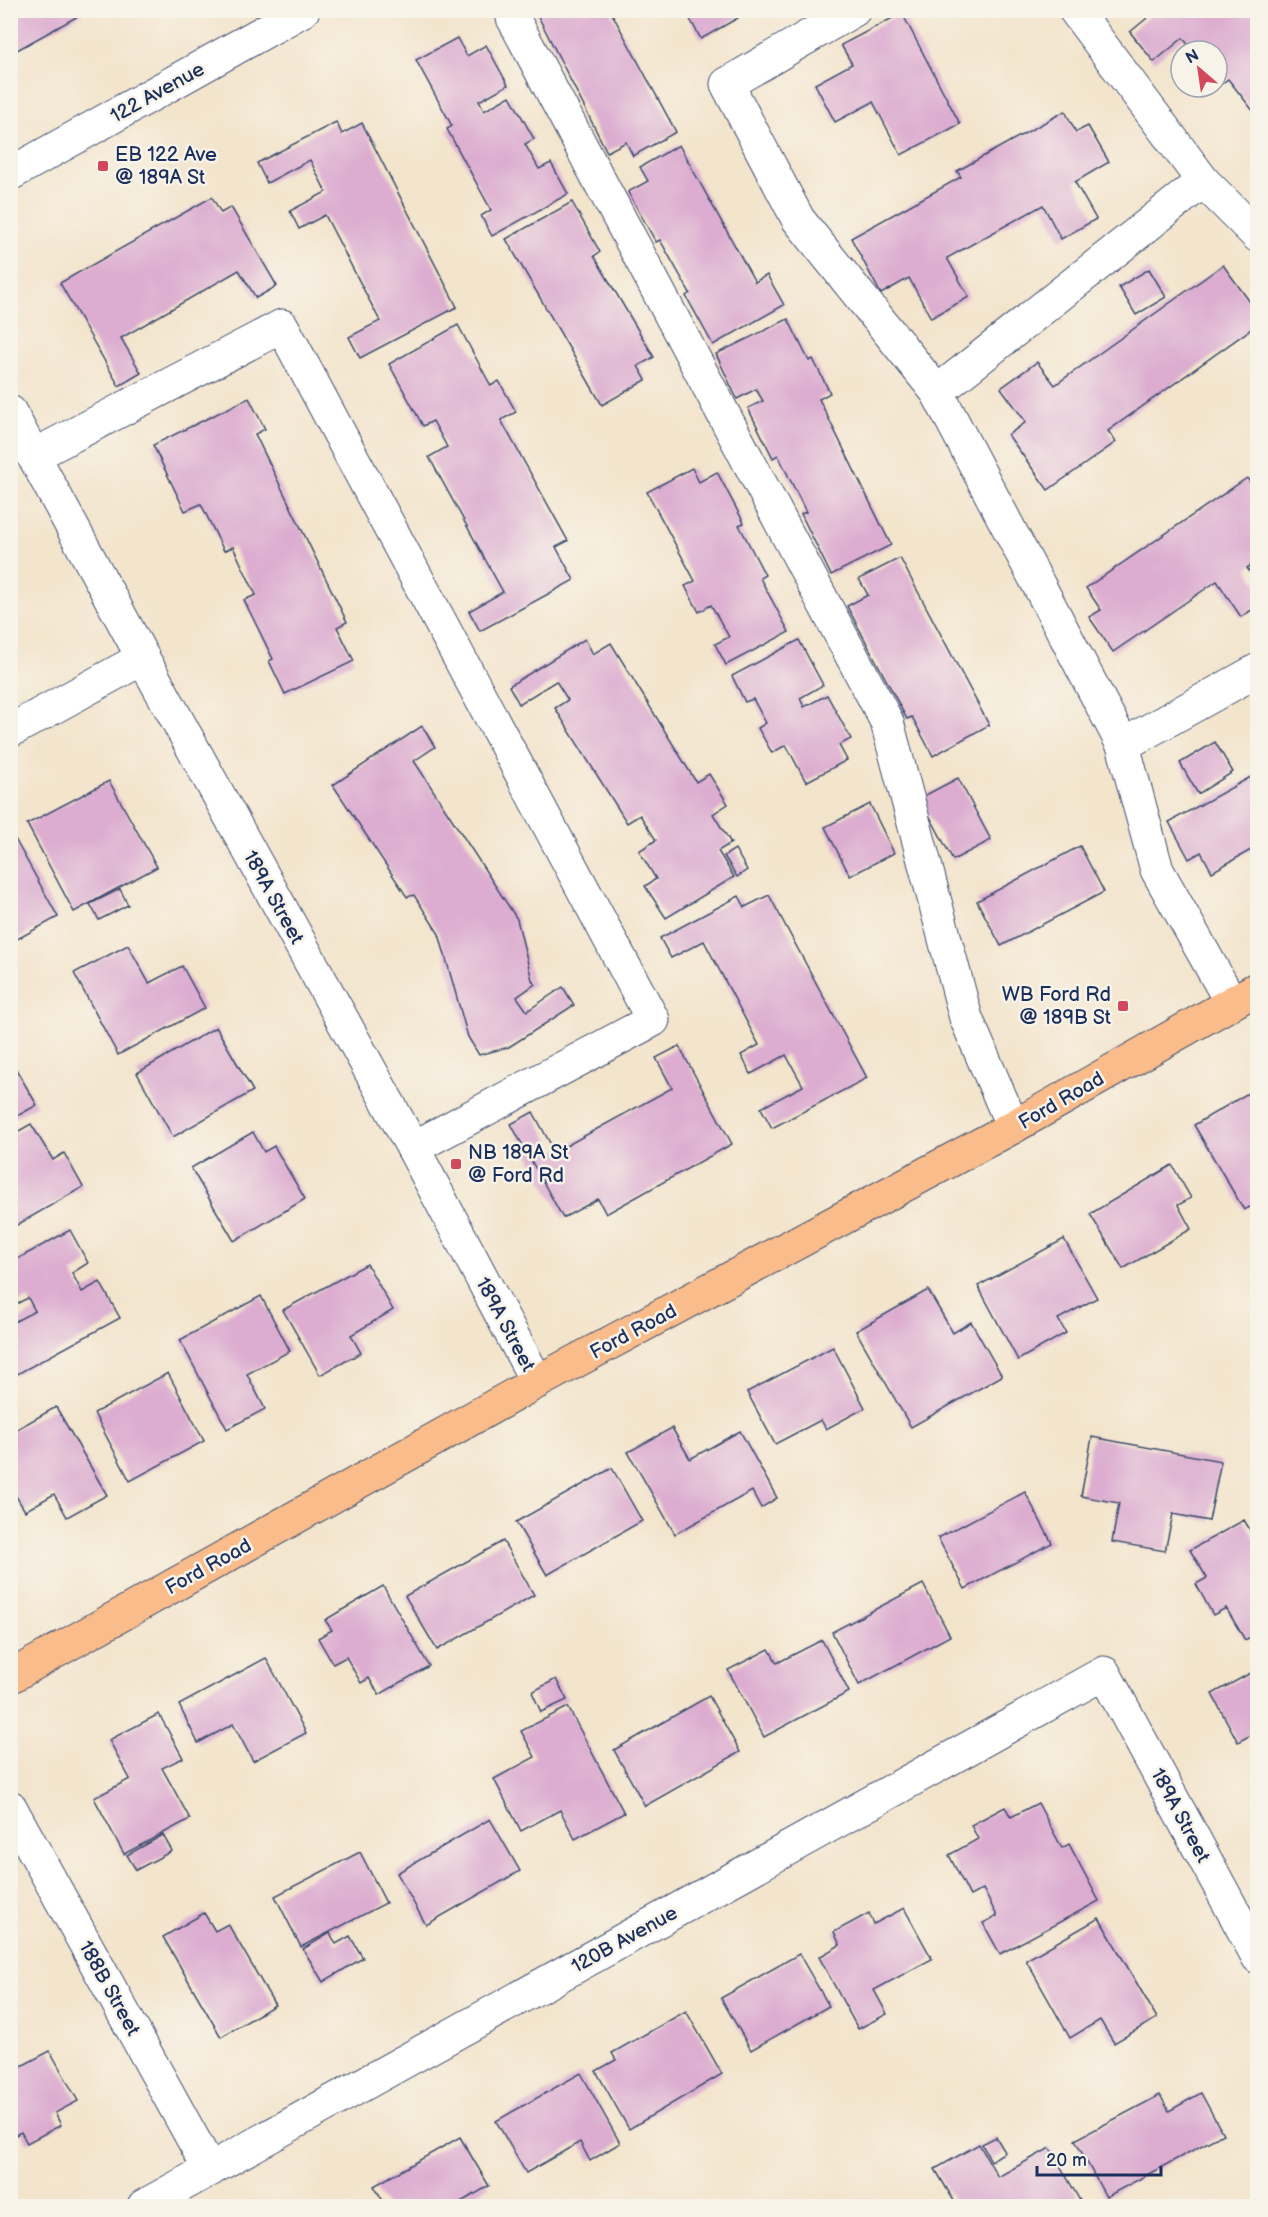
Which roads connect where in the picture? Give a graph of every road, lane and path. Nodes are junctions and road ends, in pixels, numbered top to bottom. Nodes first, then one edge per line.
1 (303, 10) edge
2 (854, 10) edge
3 (1075, 10) edge
4 (513, 18) dead end
5 (10, 174) edge
6 (1203, 182) junction
7 (1257, 236) edge
8 (937, 392) junction
9 (10, 412) edge
10 (33, 456) junction
11 (143, 658) junction
12 (1257, 670) edge
13 (10, 731) edge
14 (1123, 745) junction
15 (1244, 995) edge
16 (1013, 1127) junction
17 (413, 1148) junction
18 (537, 1382) junction
19 (1104, 1672) joint
20 (10, 1677) edge
21 (10, 1807) edge
22 (1257, 1957) edge
23 (210, 2170) junction
24 (144, 2206) edge

1 - 5 street, 122 Avenue
2 - 8 street
3 - 6 street
4 - 16 street
6 - 7 street
6 - 8 street
8 - 14 street
9 - 10 street, 189A Street
10 - 11 street, 189A Street
10 - 17 street
11 - 13 street
11 - 17 street, 189A Street
12 - 14 street
14 - 15 street
15 - 16 main road, Ford Road
16 - 18 main road, Ford Road
17 - 18 street, 189A Street
18 - 20 main road, Ford Road
19 - 22 street, 189A Street
19 - 23 street, 120B Avenue
21 - 23 street, 188B Street
23 - 24 street, 120B Avenue

